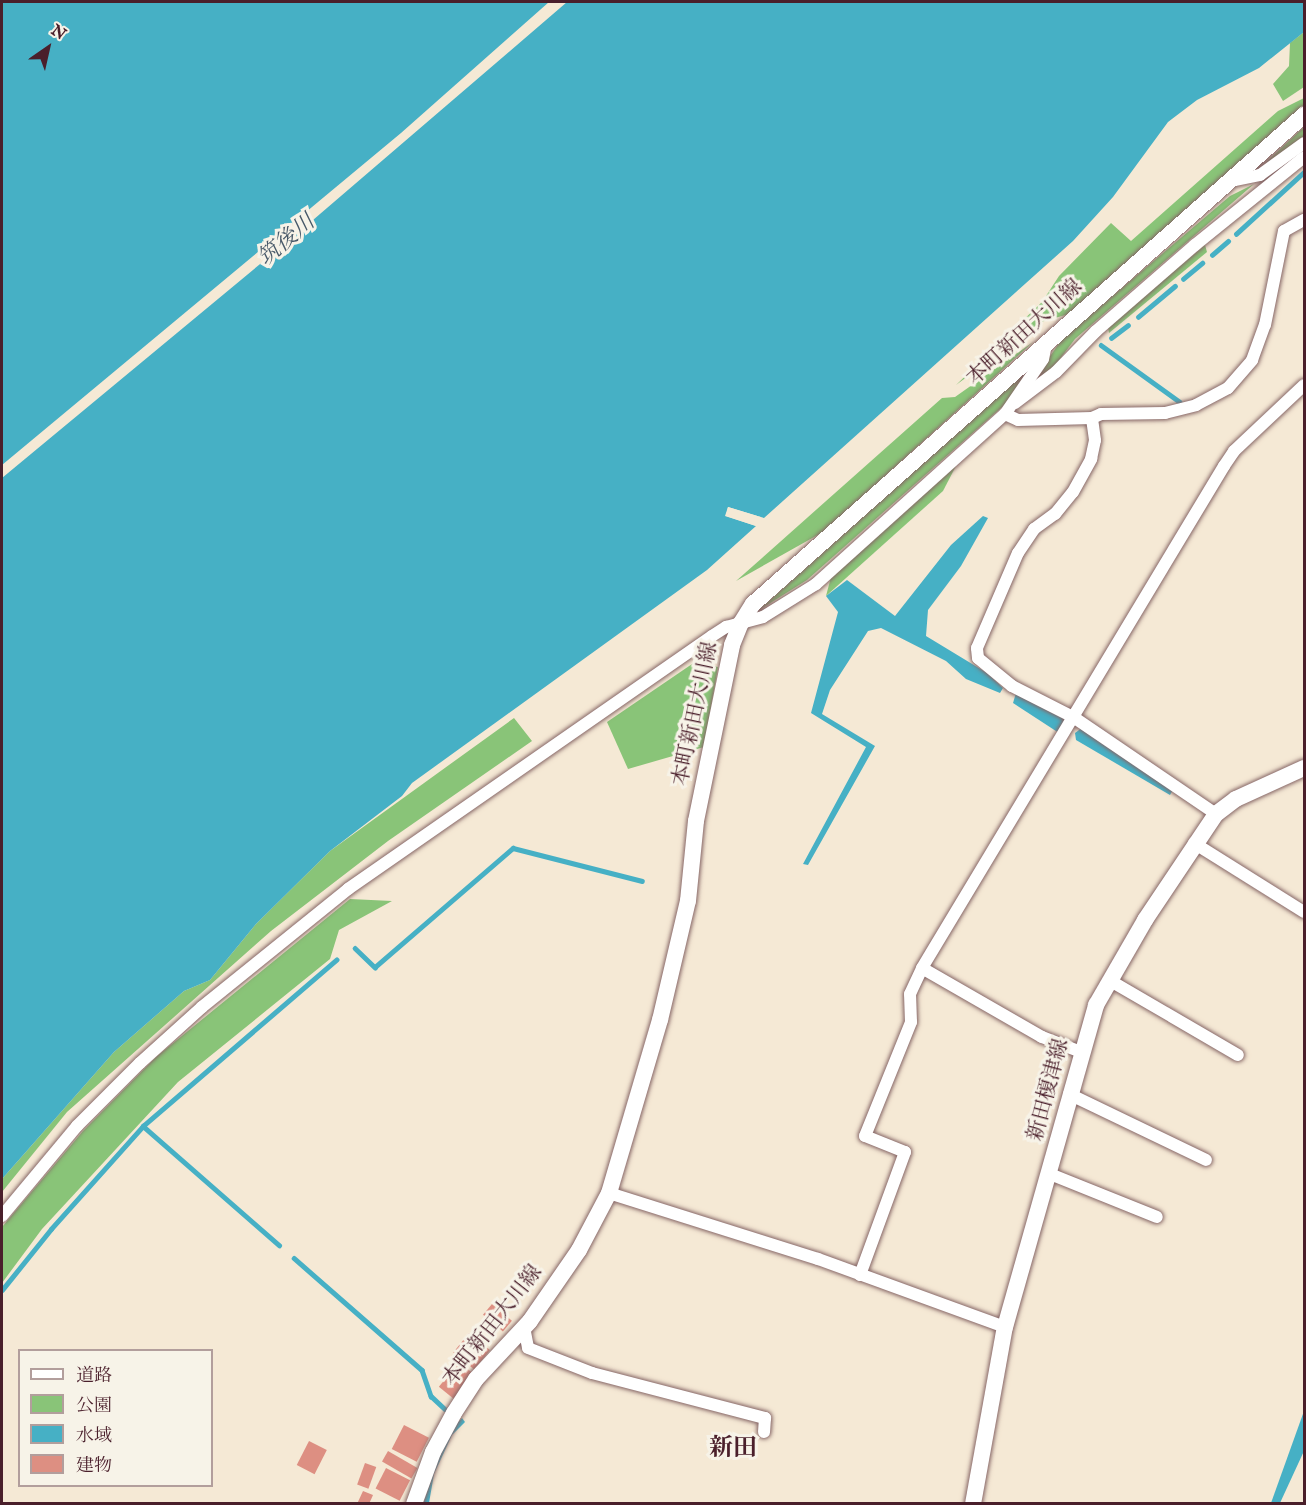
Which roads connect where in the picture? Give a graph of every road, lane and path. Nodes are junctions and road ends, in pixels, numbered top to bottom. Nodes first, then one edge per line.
1 (1305, 115) edge
2 (1305, 142) edge
3 (1305, 158) edge
4 (1231, 181) junction
5 (1305, 220) edge
6 (1046, 344) junction
7 (1305, 385) edge
8 (1015, 403) junction
9 (1005, 414) junction
10 (1092, 418) junction
11 (741, 622) junction
12 (1076, 718) junction
13 (1305, 768) edge
14 (1216, 814) junction
15 (1194, 843) junction
16 (1305, 912) edge
17 (922, 968) junction
18 (1109, 980) junction
19 (1081, 1052) junction
20 (1238, 1054) dead end
21 (1069, 1094) junction
22 (1206, 1160) dead end
23 (1050, 1174) junction
24 (609, 1193) junction
25 (2, 1216) edge
26 (1157, 1217) dead end
27 (860, 1275) junction
28 (524, 1327) junction
29 (1005, 1327) junction
30 (764, 1432) dead end
31 (414, 1503) edge
32 (973, 1503) edge

1 - 4 main road, 本町新田大川線
2 - 4 street
3 - 8 street
4 - 6 main road, 本町新田大川線
5 - 10 street
6 - 8 street
6 - 11 main road, 本町新田大川線
7 - 12 street
8 - 9 street
9 - 10 street
9 - 11 street
10 - 12 street
11 - 24 main road, 本町新田大川線
11 - 25 street
12 - 14 street
12 - 17 street
13 - 14 main road, 新田榎津線
14 - 15 main road, 新田榎津線
15 - 16 street
15 - 18 main road, 新田榎津線
17 - 19 street
17 - 27 street
18 - 19 main road, 新田榎津線
18 - 20 street
19 - 21 main road, 新田榎津線
21 - 22 street
21 - 23 main road, 新田榎津線
23 - 26 street
23 - 29 main road, 新田榎津線
24 - 27 street
24 - 28 main road, 本町新田大川線
27 - 29 street
28 - 30 street
28 - 31 main road, 本町新田大川線
29 - 32 main road, 新田榎津線

